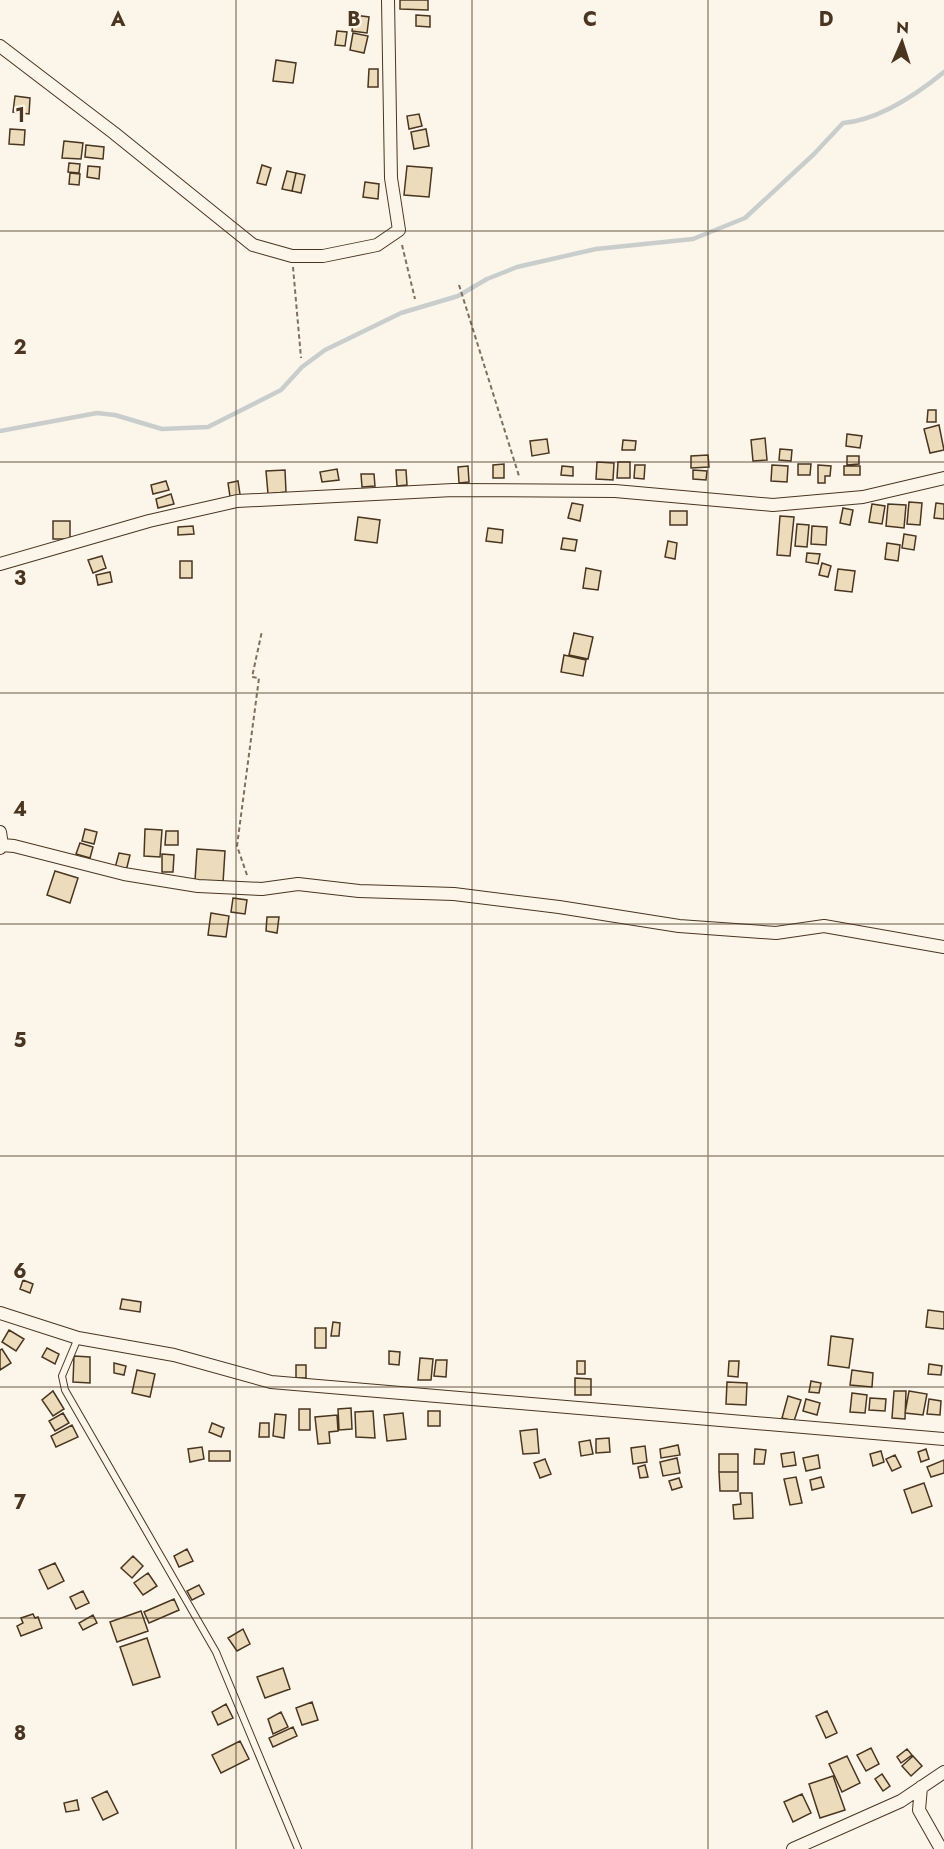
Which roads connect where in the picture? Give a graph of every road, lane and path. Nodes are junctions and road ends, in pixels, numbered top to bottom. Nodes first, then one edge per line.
1 (388, 0) edge
2 (0, 46) edge
3 (399, 230) junction
4 (292, 256) junction
5 (459, 285) dead end
6 (415, 299) dead end
7 (301, 358) dead end
8 (944, 478) edge
9 (524, 490) junction
10 (0, 564) edge
11 (262, 631) dead end
12 (1, 841) edge
13 (262, 889) junction
14 (944, 947) edge
15 (0, 1312) edge
16 (78, 1338) junction
17 (944, 1439) edge
18 (944, 1772) edge
19 (921, 1787) junction
20 (298, 1849) edge
21 (794, 1849) edge
22 (941, 1849) edge

1 - 3 street
2 - 4 street
3 - 4 street
3 - 6 path
4 - 7 path
5 - 9 path
8 - 9 street
9 - 10 street
11 - 13 path
12 - 13 street
13 - 14 street
15 - 16 street
16 - 17 street
16 - 20 lane
18 - 19 street
19 - 21 street
19 - 22 street

